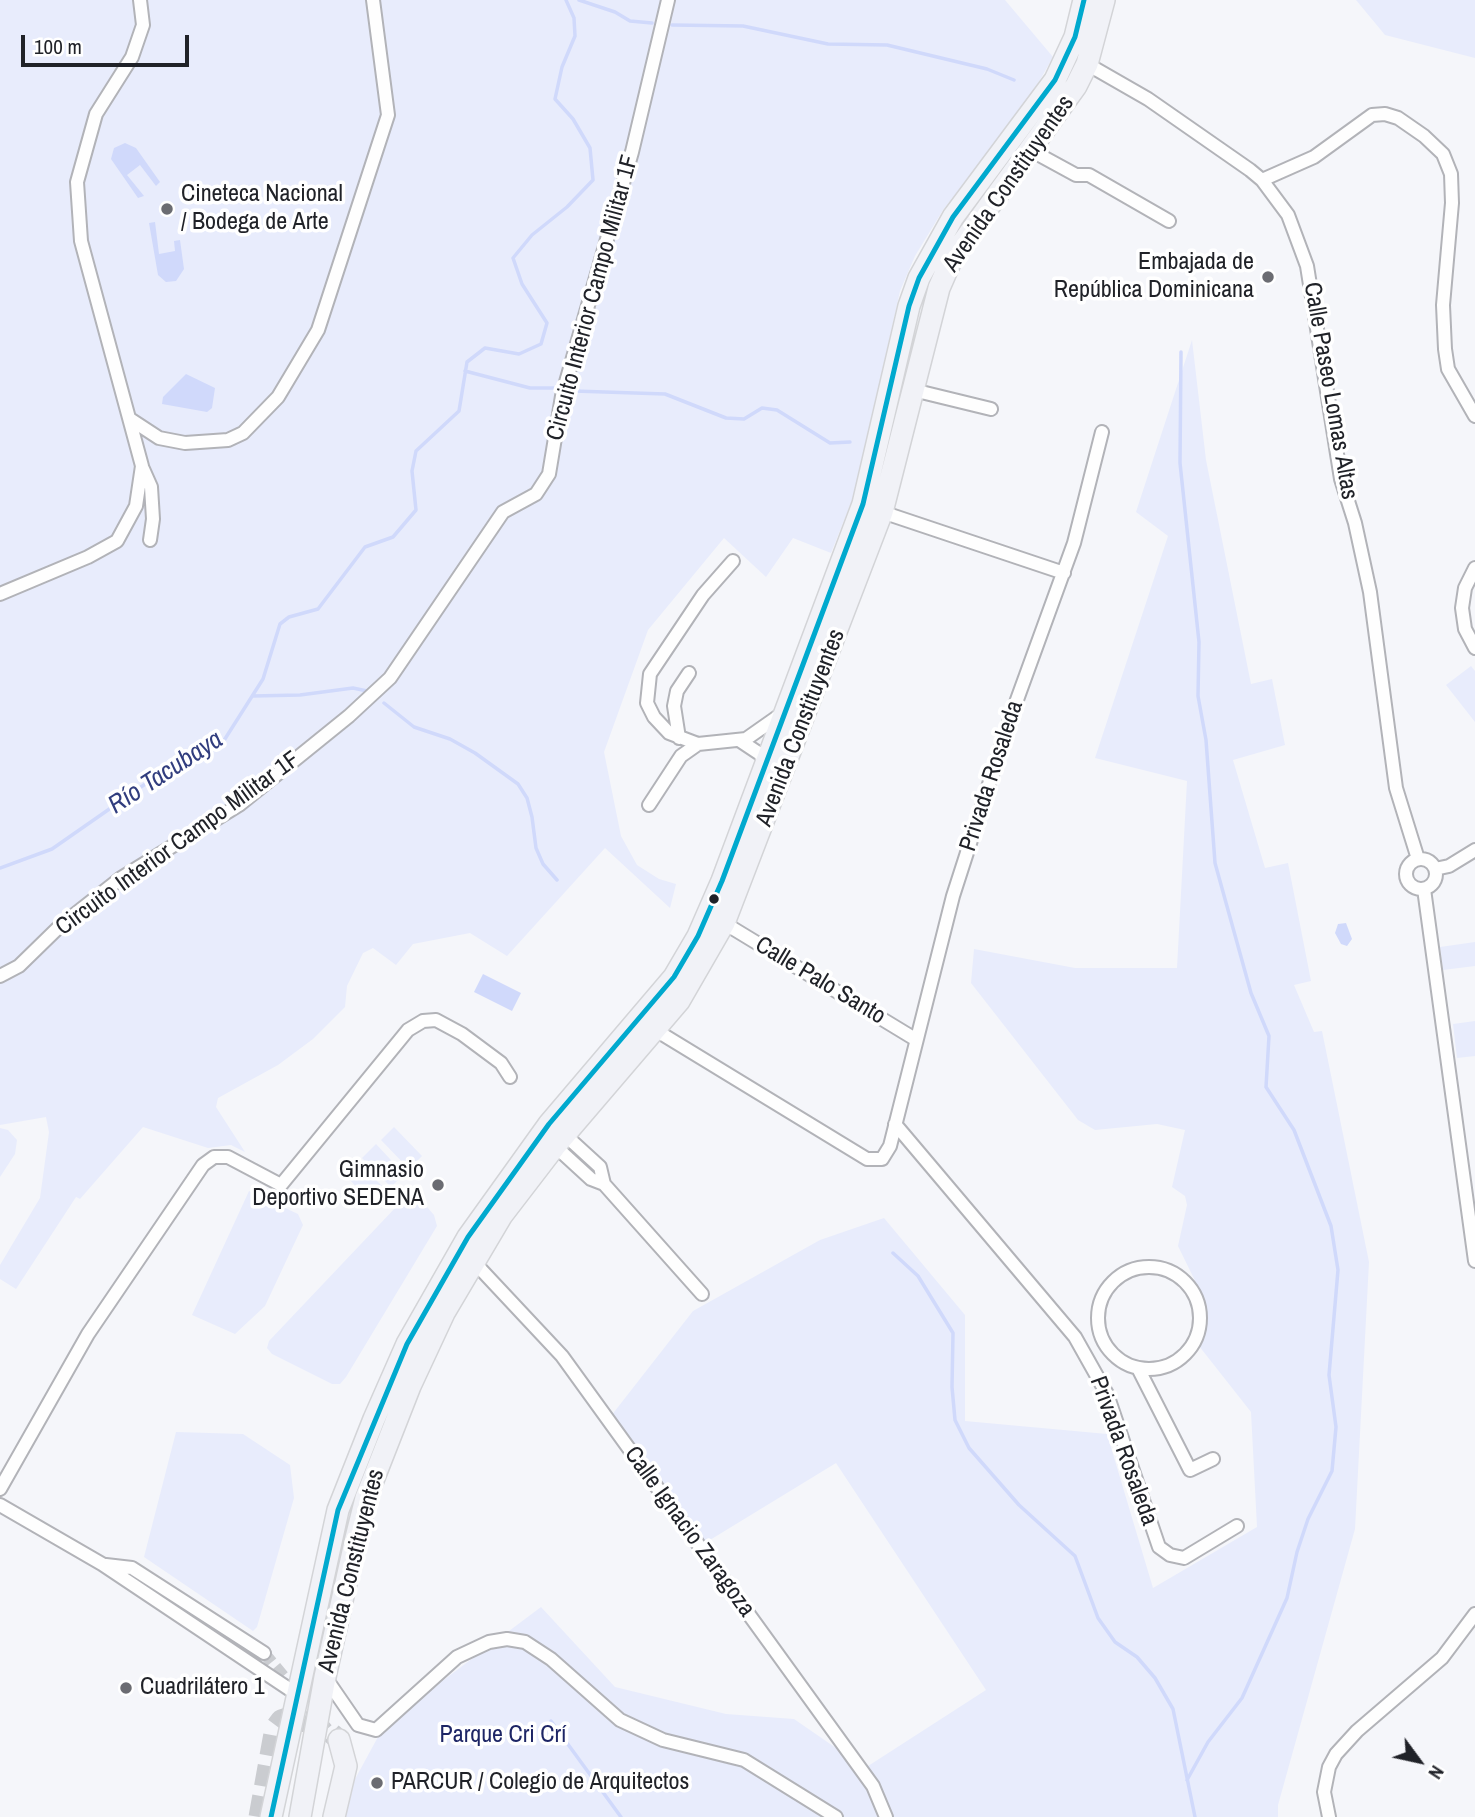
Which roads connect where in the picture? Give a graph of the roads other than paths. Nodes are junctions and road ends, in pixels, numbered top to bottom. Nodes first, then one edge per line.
1 (140, 0) edge
2 (373, 0) edge
3 (668, 0) edge
4 (1084, 0) edge
5 (1104, 0) edge
6 (1087, 64) junction
7 (1032, 150) junction
8 (1262, 180) junction
9 (1169, 221) dead end
10 (913, 390) junction
11 (991, 409) dead end
12 (1475, 416) edge
13 (130, 419) junction
14 (1102, 432) dead end
15 (142, 466) junction
16 (882, 512) junction
17 (150, 540) dead end
18 (733, 561) dead end
19 (1475, 568) edge
20 (1063, 573) junction
21 (0, 594) edge
22 (1475, 648) edge
23 (689, 673) dead end
24 (786, 710) junction
25 (679, 738) junction
26 (739, 740) junction
27 (698, 744) junction
28 (766, 763) junction
29 (649, 805) dead end
30 (1475, 850) edge
31 (1418, 859) junction
32 (1435, 869) junction
33 (1424, 889) junction
34 (724, 923) junction
35 (0, 976) edge
36 (657, 1031) junction
37 (915, 1040) junction
38 (510, 1077) dead end
39 (895, 1125) junction
40 (560, 1141) junction
41 (473, 1261) junction
42 (1475, 1261) edge
43 (702, 1294) dead end
44 (1098, 1323) junction
45 (1075, 1337) junction
46 (1138, 1368) junction
47 (1213, 1459) dead end
48 (0, 1489) edge
49 (0, 1505) edge
50 (1237, 1526) dead end
51 (102, 1564) junction
52 (1475, 1614) edge
53 (264, 1653) tunnel mouth
54 (325, 1676) junction
55 (298, 1695) junction
56 (339, 1740) tunnel mouth
57 (271, 1817) edge
58 (300, 1817) edge
59 (334, 1817) edge
60 (836, 1817) edge
61 (886, 1817) edge
62 (1329, 1817) edge

1 - 13 street
2 - 13 street
3 - 35 street, Circuito Interior Campo Militar 1F
4 - 24 highway, Avenida Constituyentes
5 - 6 highway, Avenida Constituyentes
6 - 7 highway, Avenida Constituyentes
6 - 8 street, Calle Paseo Lomas Altas
7 - 9 street
7 - 10 highway, Avenida Constituyentes
8 - 12 street
8 - 31 street, Calle Paseo Lomas Altas
10 - 11 street
10 - 16 highway, Avenida Constituyentes
13 - 15 street
14 - 20 street, Privada Rosaleda
15 - 17 street
15 - 21 street
16 - 20 street
16 - 34 highway, Avenida Constituyentes
18 - 25 street
19 - 22 street
20 - 37 street, Privada Rosaleda
23 - 25 street
24 - 26 street
24 - 28 highway, Avenida Constituyentes
25 - 27 street
26 - 27 street
26 - 28 street
27 - 29 street
28 - 55 highway, Avenida Constituyentes
30 - 32 street
31 - 32 street
31 - 33 street
32 - 33 street
33 - 42 street
34 - 36 highway, Avenida Constituyentes
34 - 37 street, Calle Palo Santo
36 - 39 street, Privada Rosaleda
36 - 40 highway, Avenida Constituyentes
37 - 39 street, Privada Rosaleda
38 - 48 street
39 - 45 street, Privada Rosaleda
40 - 41 highway, Avenida Constituyentes
40 - 43 street
41 - 54 highway, Avenida Constituyentes
41 - 61 street, Calle Ignacio Zaragoza
44 - 45 street
44 - 46 street
44 - 46 street
45 - 50 street, Privada Rosaleda
46 - 47 street
49 - 51 street
51 - 53 street
51 - 55 street
52 - 62 street
54 - 58 highway, Avenida Constituyentes
54 - 60 street
55 - 57 highway, Avenida Constituyentes
56 - 59 highway

